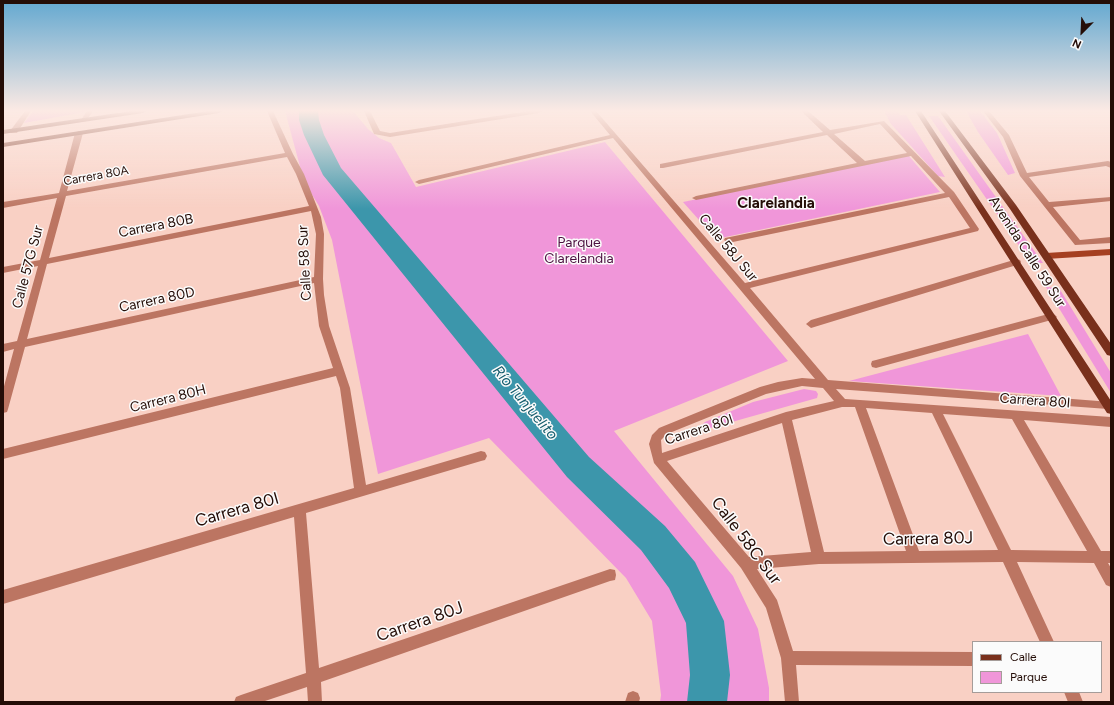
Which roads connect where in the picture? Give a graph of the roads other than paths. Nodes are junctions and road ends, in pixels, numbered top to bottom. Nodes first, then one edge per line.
1 (76, 144) edge
2 (285, 144) edge
3 (581, 144) edge
4 (621, 144) edge
5 (773, 144) edge
6 (840, 144) edge
7 (903, 144) edge
8 (940, 144) edge
9 (966, 144) edge
10 (1009, 144) edge
11 (289, 154) junction
12 (912, 154) junction
13 (862, 164) junction
14 (1109, 165) edge
15 (662, 166) dead end
16 (1024, 176) junction
17 (420, 182) dead end
18 (62, 194) junction
19 (951, 194) junction
20 (696, 198) dead end
21 (1111, 199) edge
22 (3, 205) edge
23 (1046, 205) junction
24 (314, 208) junction
25 (728, 240) dead end
26 (1111, 240) edge
27 (1111, 252) edge
28 (1046, 256) junction
29 (44, 262) junction
30 (1017, 262) junction
31 (3, 270) edge
32 (318, 279) junction
33 (742, 286) junction
34 (1052, 317) junction
35 (811, 324) dead end
36 (21, 344) junction
37 (3, 348) edge
38 (1111, 352) edge
39 (876, 364) dead end
40 (339, 371) junction
41 (825, 383) junction
42 (842, 403) junction
43 (859, 403) junction
44 (1109, 407) edge
45 (935, 409) junction
46 (3, 410) edge
47 (1016, 415) junction
48 (786, 417) junction
49 (1111, 422) edge
50 (3, 454) edge
51 (481, 456) dead end
52 (658, 459) junction
53 (361, 492) junction
54 (300, 510) junction
55 (1007, 556) junction
56 (914, 557) junction
57 (1098, 557) junction
58 (1111, 557) edge
59 (819, 558) junction
60 (746, 564) junction
61 (610, 575) dead end
62 (1111, 580) edge
63 (3, 597) edge
64 (1047, 641) edge
65 (788, 658) junction
66 (972, 658) edge
67 (313, 677) junction
68 (1072, 693) edge
69 (241, 702) edge
70 (315, 702) edge
71 (792, 702) edge
72 (1076, 702) edge

1 - 18 street, Calle 57G Sur
2 - 11 street, Calle 58 Sur
3 - 17 street
4 - 33 street, Calle 58J Sur
5 - 15 street
6 - 13 street
7 - 12 street
8 - 30 main road, Avenida Calle 59 Sur
9 - 28 main road, Avenida Calle 59 Sur
10 - 16 street
11 - 18 street, Carrera 80A
11 - 24 street, Calle 58 Sur
12 - 13 street
12 - 19 street
13 - 20 street
14 - 16 street
16 - 23 street
18 - 22 street, Carrera 80A
18 - 29 street, Calle 57G Sur
19 - 25 street
19 - 33 street
21 - 23 street
23 - 26 street
24 - 29 street, Carrera 80B
24 - 32 street, Calle 58 Sur
27 - 28 street
28 - 38 main road, Avenida Calle 59 Sur
29 - 31 street, Carrera 80B
29 - 36 street, Calle 57G Sur
30 - 34 main road, Avenida Calle 59 Sur
30 - 35 street
32 - 36 street, Carrera 80D
32 - 40 street, Calle 58 Sur
33 - 41 street, Calle 58J Sur
34 - 39 street
34 - 44 main road, Avenida Calle 59 Sur
36 - 37 street, Carrera 80D
36 - 46 street, Calle 57G Sur
40 - 50 street, Carrera 80H
40 - 53 street, Calle 58 Sur
41 - 42 street, Calle 58J Sur
41 - 44 street, Carrera 80I
41 - 52 street, Carrera 80I
42 - 43 street, Carrera 80I
42 - 48 street, Carrera 80I
43 - 45 street, Carrera 80I
43 - 56 street
45 - 47 street, Carrera 80I
45 - 55 street
47 - 49 street, Carrera 80I
47 - 57 street
48 - 52 street, Carrera 80I
48 - 59 street
51 - 53 street, Carrera 80I
52 - 60 street, Calle 58C Sur
53 - 54 street, Carrera 80I
54 - 63 street, Carrera 80I
54 - 67 street
55 - 56 street, Carrera 80J
55 - 57 street, Carrera 80J
55 - 64 street
56 - 59 street, Carrera 80J
57 - 58 street, Carrera 80J
57 - 62 street
59 - 60 street, Carrera 80J
60 - 65 street, Calle 58C Sur
61 - 67 street, Carrera 80J
65 - 66 street
65 - 71 street, Calle 58C Sur
67 - 69 street, Carrera 80J
67 - 70 street
68 - 72 street

